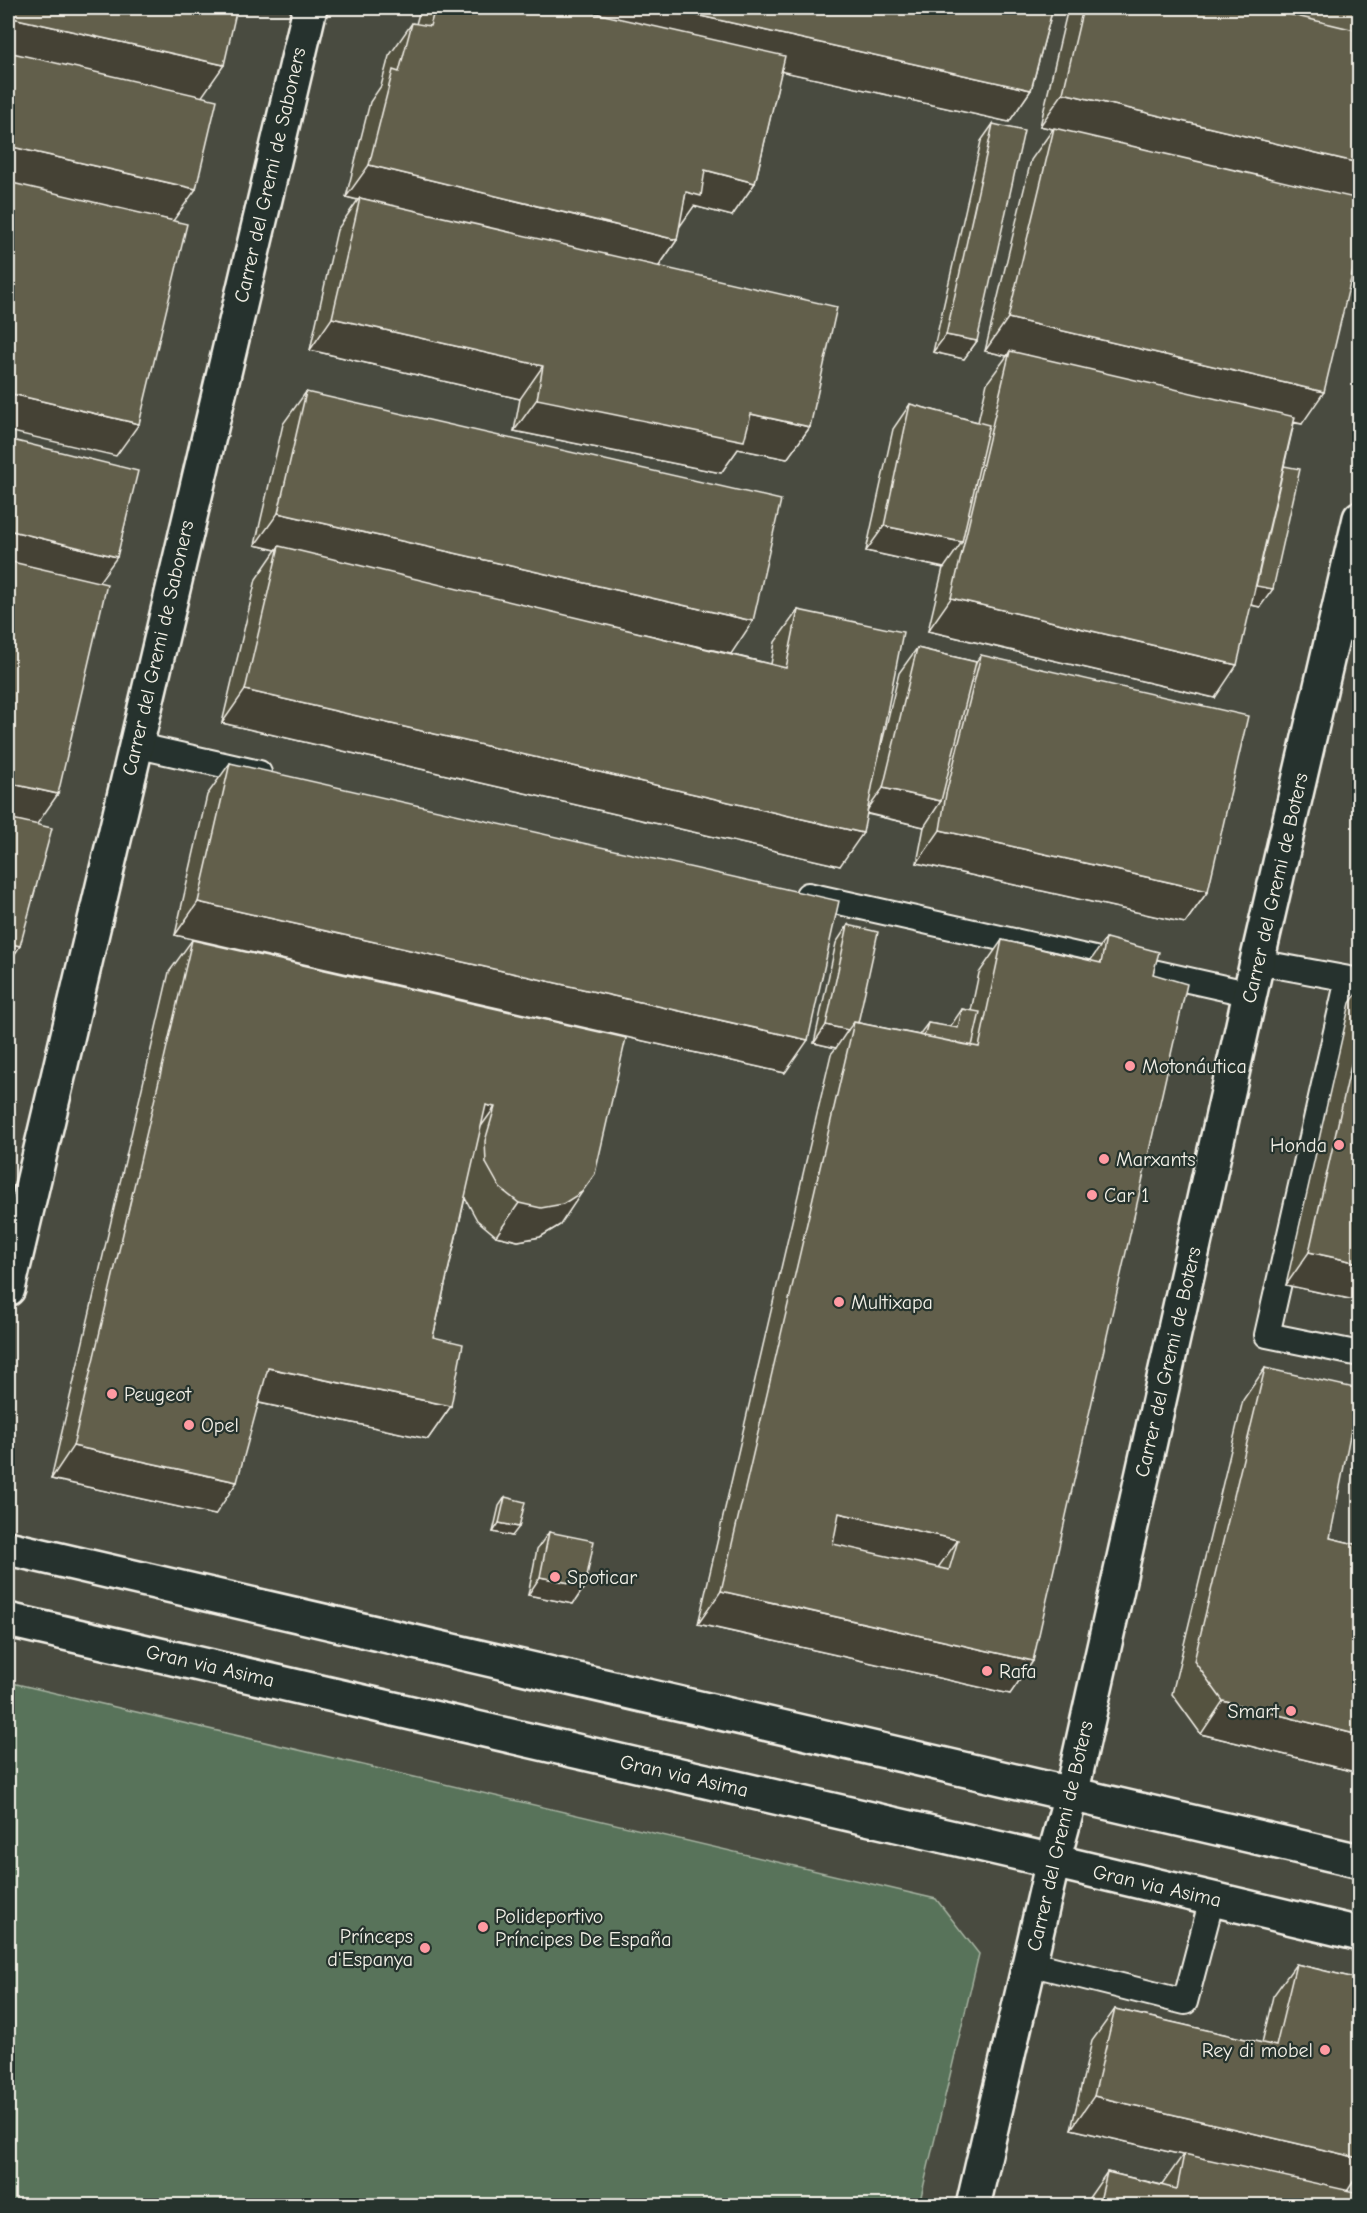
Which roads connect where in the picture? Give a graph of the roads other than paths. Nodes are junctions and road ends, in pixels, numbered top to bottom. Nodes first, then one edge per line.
1 (310, 8) edge
2 (1359, 518) edge
3 (1347, 628) edge
4 (135, 745) junction
5 (286, 779) edge
6 (786, 890) edge
7 (1257, 962) junction
8 (1354, 980) edge
9 (1251, 994) junction
10 (8, 1289) edge
11 (1359, 1354) edge
12 (8, 1548) edge
13 (8, 1620) edge
14 (1071, 1795) junction
15 (1053, 1861) junction
16 (1359, 1861) edge
17 (1212, 1899) junction
18 (1359, 1934) edge
19 (1029, 1963) junction
20 (973, 2205) edge

1 - 4 street, Carrer del Gremi de Saboners
2 - 3 street, Carrer del Gremi de Boters
3 - 7 street, Carrer del Gremi de Boters
4 - 5 lane
4 - 10 street, Carrer del Gremi de Saboners
6 - 9 lane
7 - 8 lane
7 - 9 street, Carrer del Gremi de Boters
8 - 11 lane
9 - 14 street, Carrer del Gremi de Boters
12 - 14 street
13 - 15 street, Gran via Asima
14 - 15 street, Carrer del Gremi de Boters
14 - 16 street
15 - 17 street, Gran via Asima
15 - 19 street, Carrer del Gremi de Boters
17 - 18 street, Gran via Asima
17 - 19 lane
19 - 20 street, Carrer del Gremi de Boters

